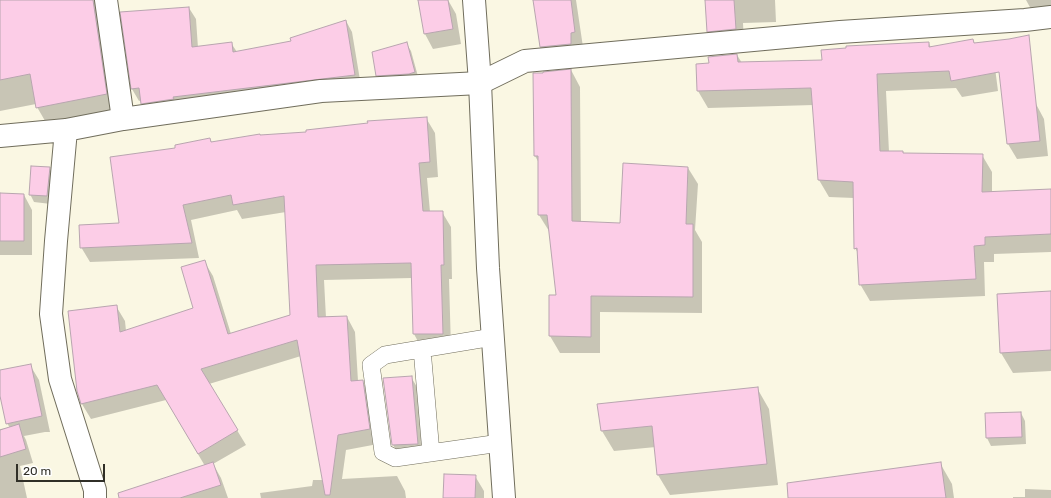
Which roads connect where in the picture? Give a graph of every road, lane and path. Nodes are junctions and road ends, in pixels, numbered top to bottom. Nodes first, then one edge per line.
1 (106, 0) edge
2 (474, 0) edge
3 (1051, 18) edge
4 (480, 83) junction
5 (123, 119) junction
6 (66, 130) junction
7 (0, 136) edge
8 (493, 337) junction
9 (422, 349) junction
10 (500, 443) junction
11 (431, 453) junction
12 (95, 498) edge
13 (504, 498) edge

1 - 5 street
2 - 4 street
3 - 4 street
4 - 5 street
4 - 8 street
5 - 6 street
6 - 7 street
6 - 12 street
8 - 9 lane
8 - 10 street
9 - 11 lane
9 - 11 lane
10 - 11 lane
10 - 13 street

